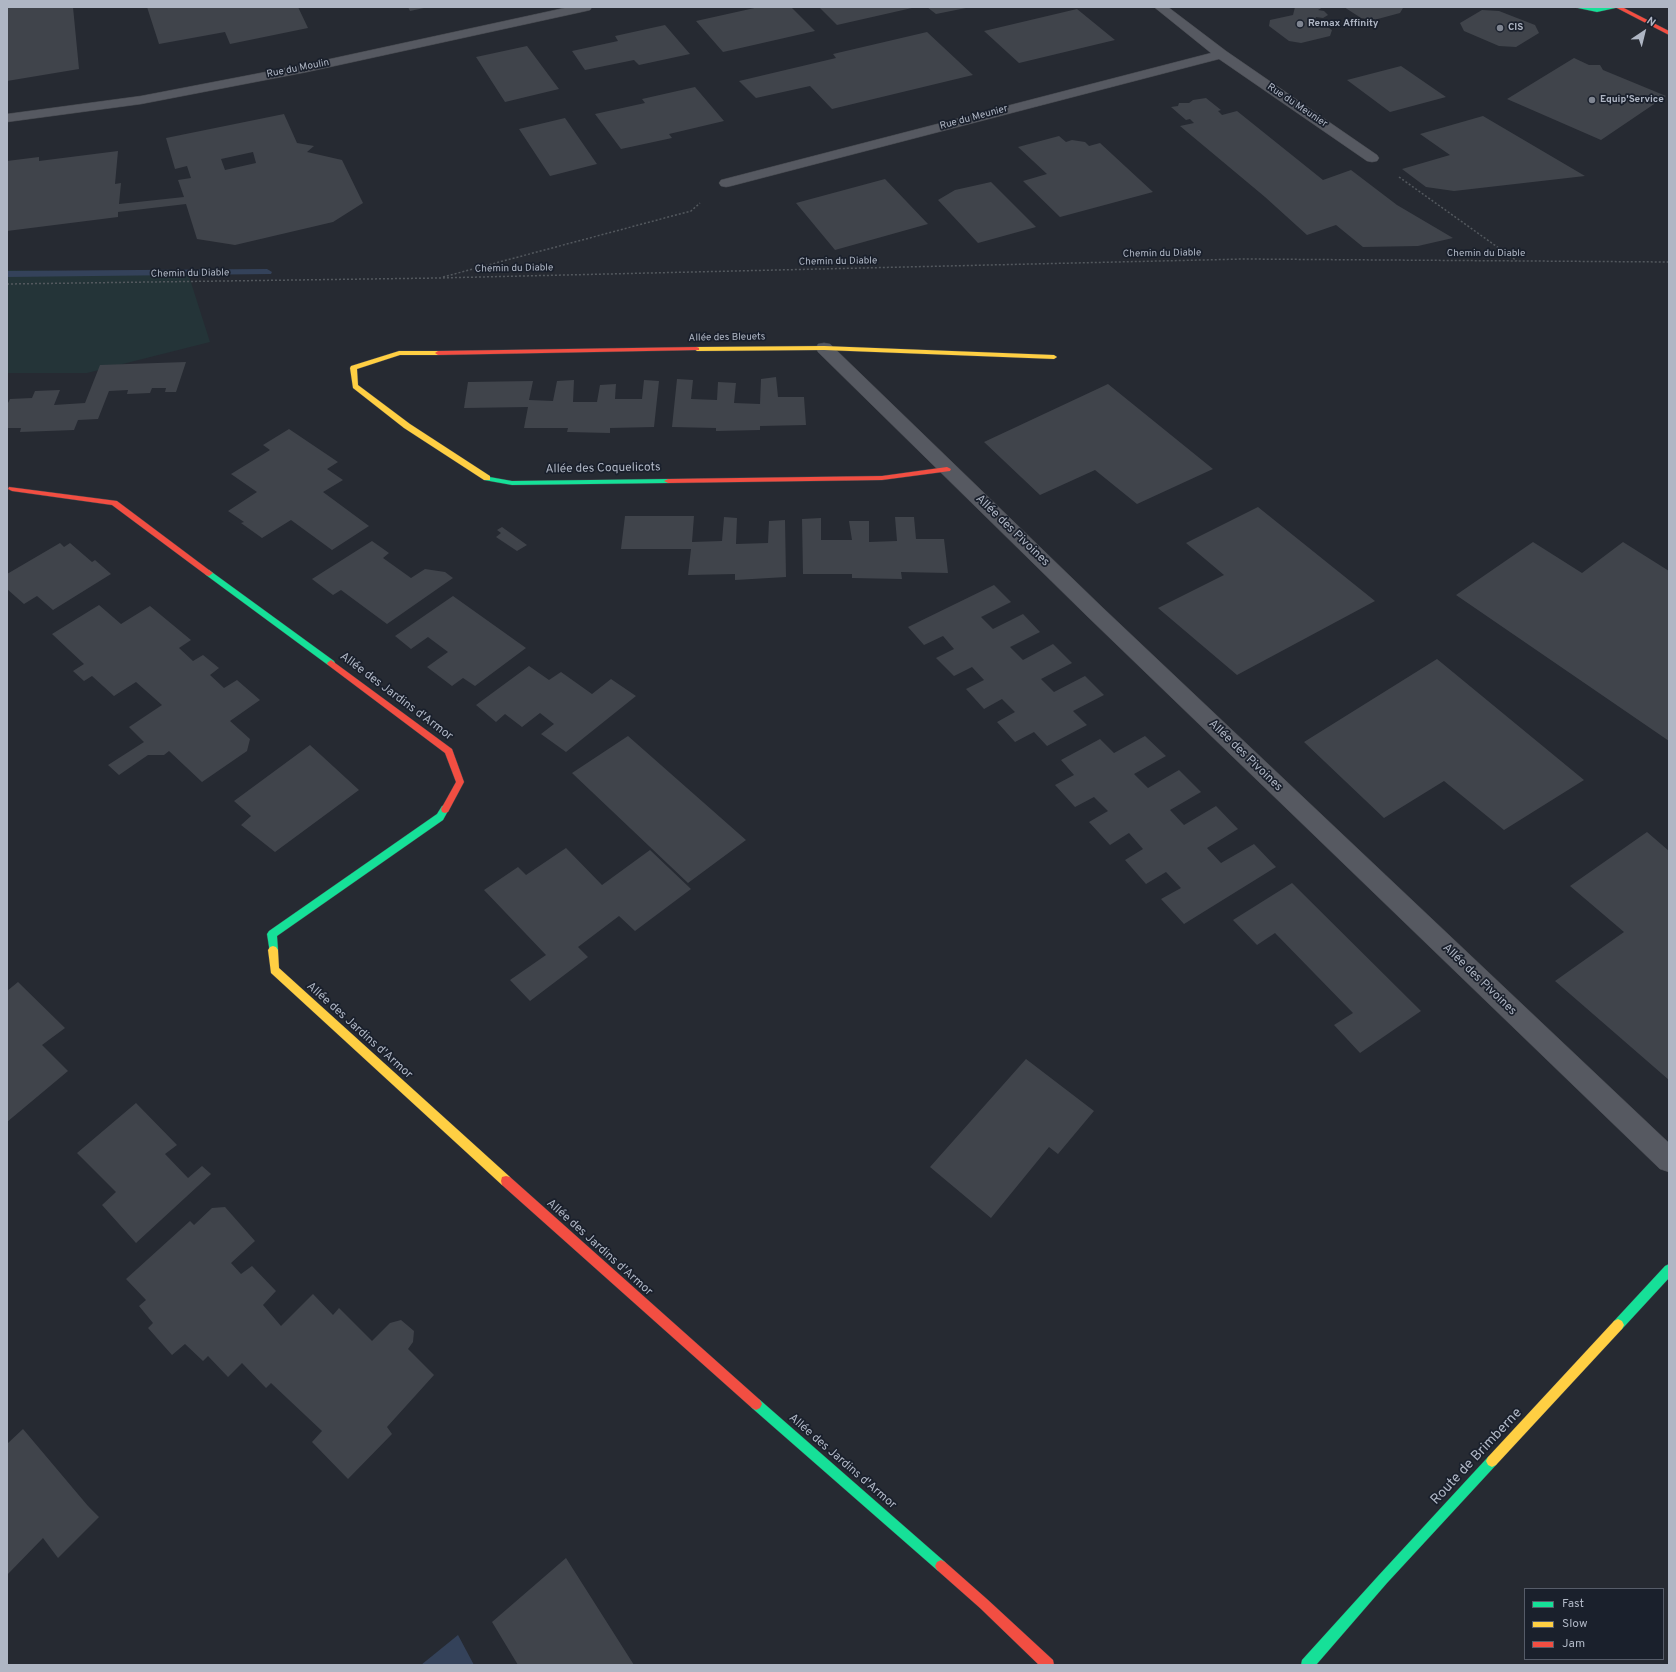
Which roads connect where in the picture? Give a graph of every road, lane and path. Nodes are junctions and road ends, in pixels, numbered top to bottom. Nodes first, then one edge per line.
1 (586, 7) edge
2 (1160, 7) edge
3 (1576, 7) edge
4 (1617, 7) edge
5 (1669, 33) edge
6 (1221, 54) junction
7 (7, 118) edge
8 (1372, 158) joint
9 (726, 183) joint
10 (1517, 261) junction
11 (1669, 262) edge
12 (438, 278) junction
13 (7, 284) edge
14 (824, 348) junction
15 (399, 353) joint
16 (1054, 357) dead end
17 (947, 469) junction
18 (12, 489) dead end
19 (1669, 1160) edge
20 (1669, 1270) edge
21 (1048, 1665) edge
22 (1307, 1665) edge

1 - 7 street, Rue du Moulin
2 - 6 street, Rue du Meunier
3 - 4 street
4 - 5 street
6 - 8 street, Rue du Meunier
6 - 9 street, Rue du Meunier
8 - 10 path
9 - 12 path
10 - 11 path, Chemin du Diable
10 - 12 path, Chemin du Diable
12 - 13 path, Chemin du Diable
14 - 15 street, Allée des Bleuets
14 - 16 street, Allée des Bleuets
14 - 17 street, Allée des Pivoines
15 - 17 street, Allée des Coquelicots
17 - 19 street, Allée des Pivoines
18 - 21 street, Allée des Jardins d'Armor
20 - 22 street, Route de Brimberne

